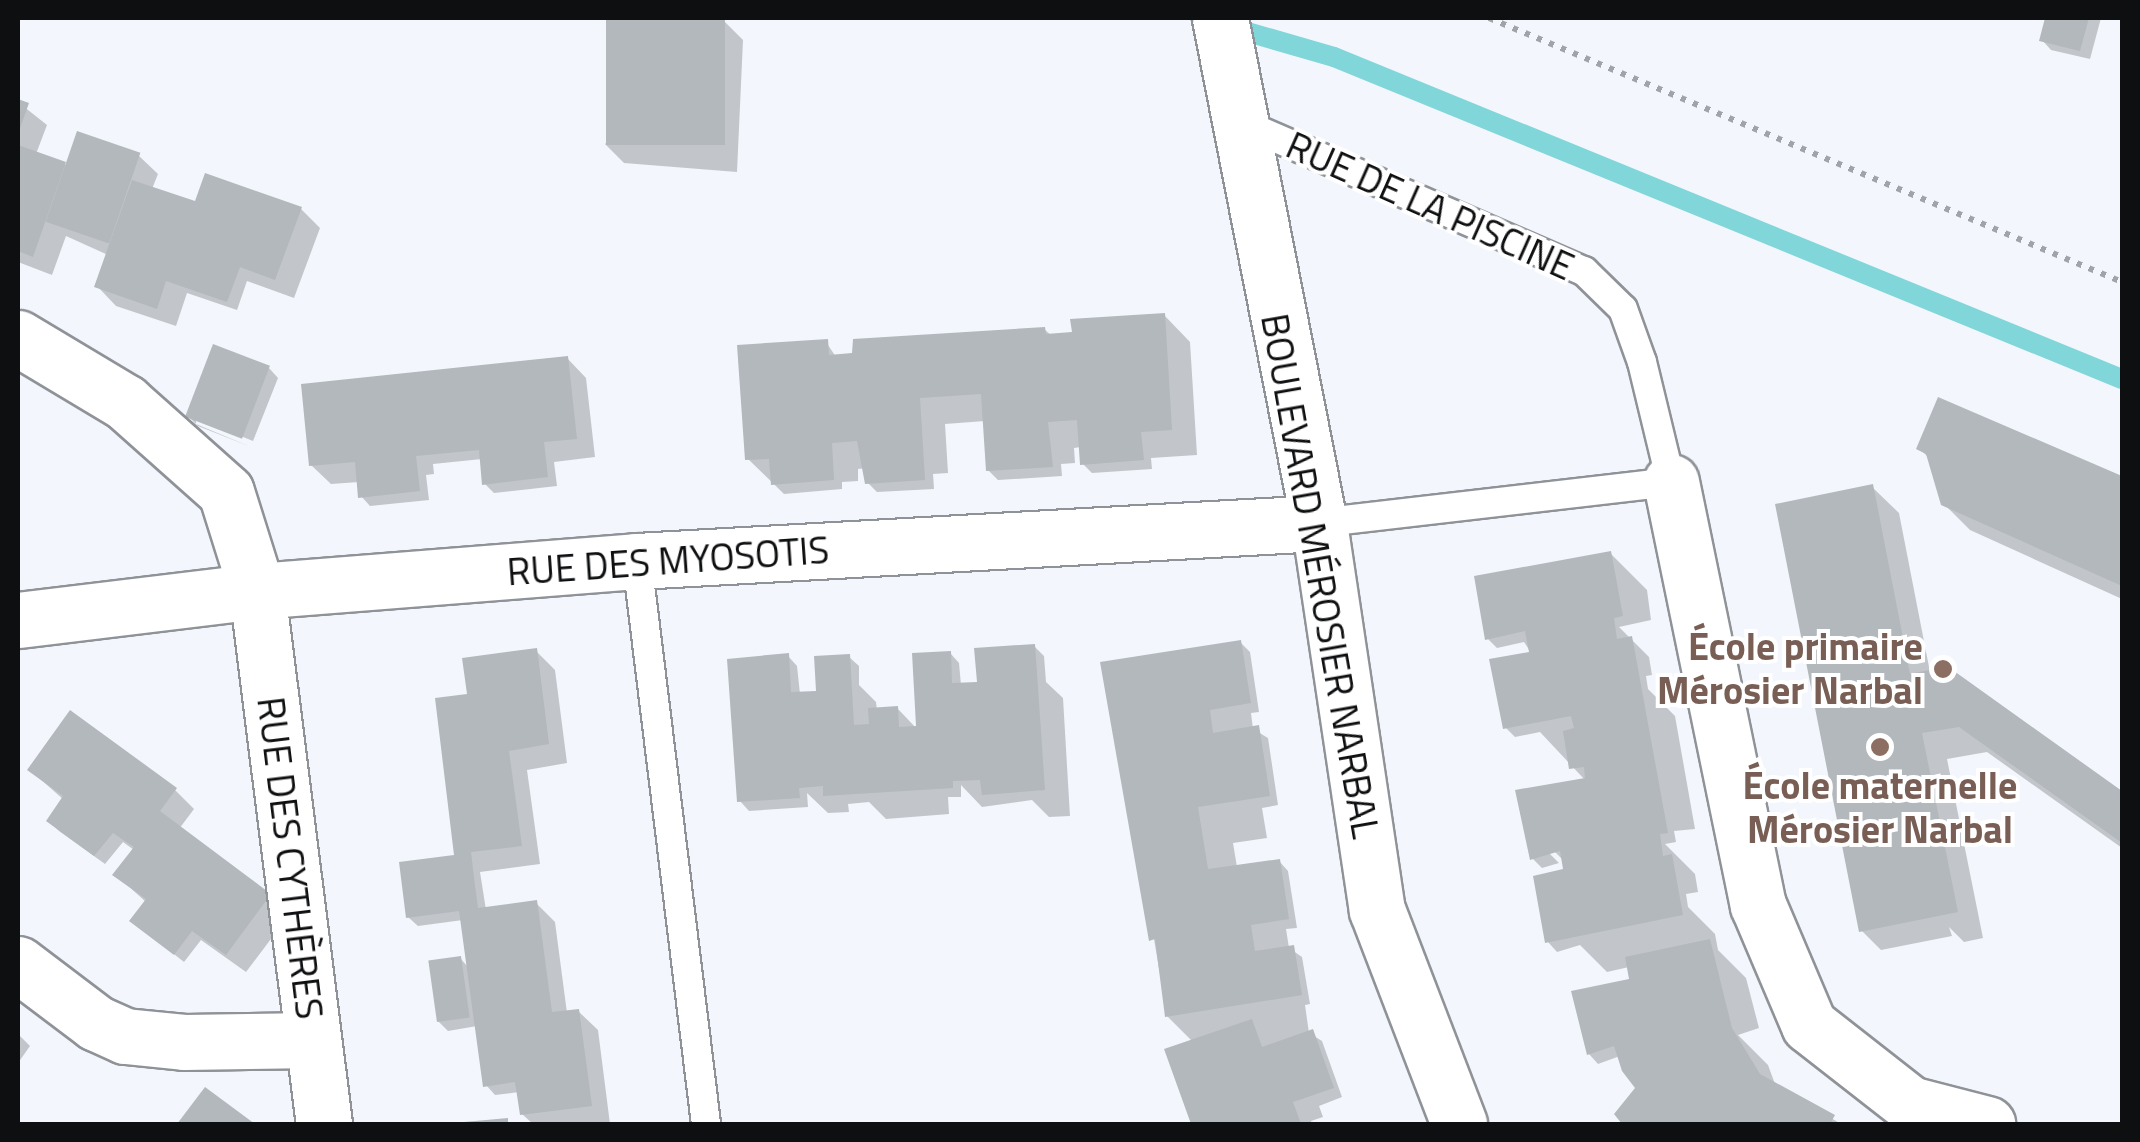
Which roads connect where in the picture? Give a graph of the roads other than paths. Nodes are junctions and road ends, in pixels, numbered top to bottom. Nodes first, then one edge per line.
1 (1220, 18) edge
2 (1236, 109) junction
3 (18, 338) edge
4 (1671, 482) junction
5 (1320, 522) junction
6 (637, 562) junction
7 (257, 591) junction
8 (18, 620) edge
9 (18, 964) edge
10 (313, 1040) junction
11 (324, 1124) edge
12 (706, 1124) edge
13 (1458, 1124) edge
14 (1986, 1124) edge

1 - 2 street, BOULEVARD MÉROSIER NARBAL
2 - 4 lane, RUE DE LA PISCINE
2 - 5 street, BOULEVARD MÉROSIER NARBAL
3 - 7 street, RUE DES CYTHÈRES
4 - 5 lane
4 - 14 street, RUE DE LA PISCINE
5 - 6 street, RUE DES MYOSOTIS
5 - 13 street, BOULEVARD MÉROSIER NARBAL
6 - 7 street, RUE DES MYOSOTIS
6 - 12 lane
7 - 8 street, RUE DES MYOSOTIS
7 - 10 street, RUE DES CYTHÈRES
9 - 10 street
10 - 11 street, RUE DES CYTHÈRES

